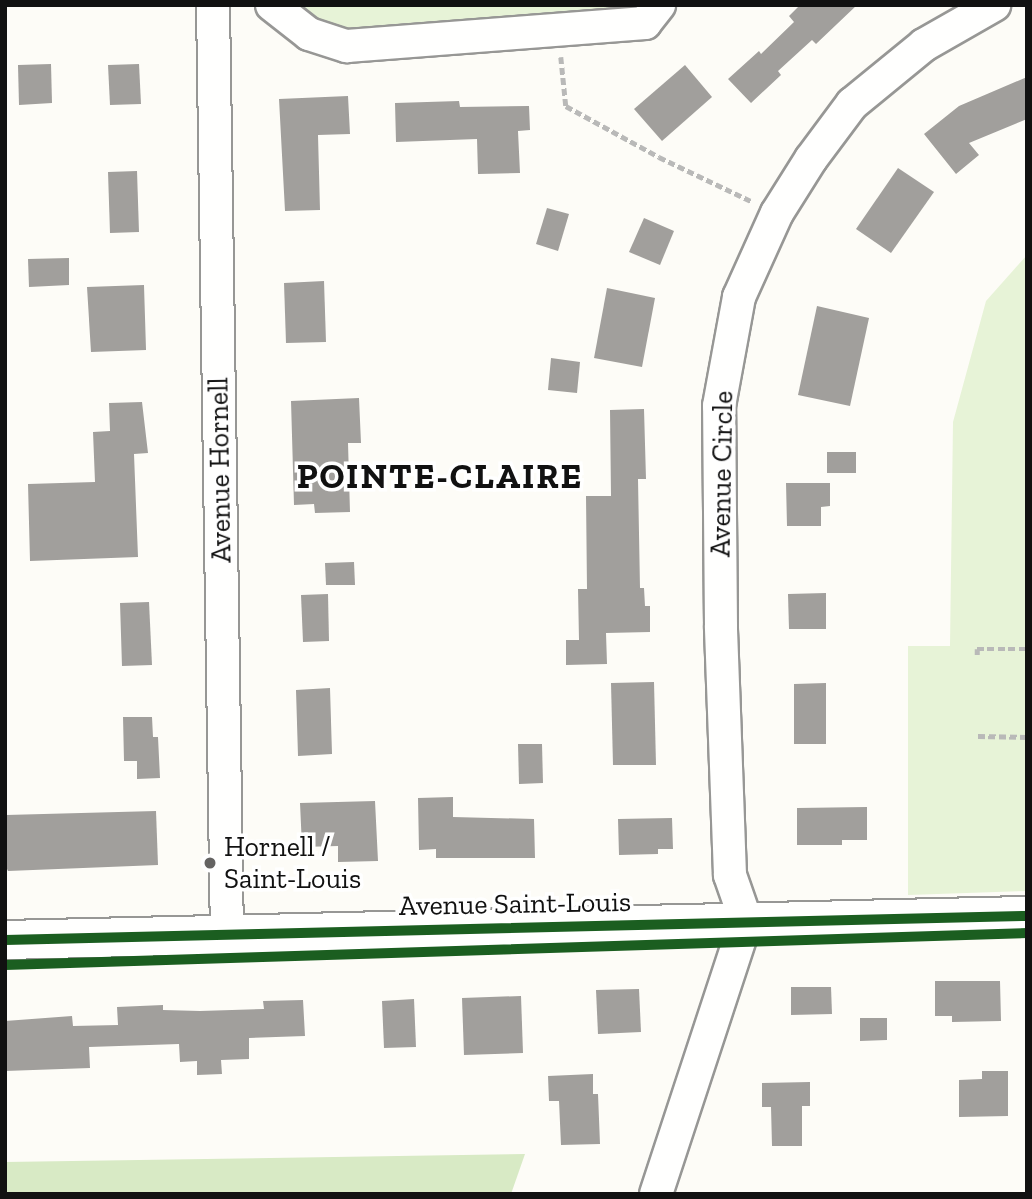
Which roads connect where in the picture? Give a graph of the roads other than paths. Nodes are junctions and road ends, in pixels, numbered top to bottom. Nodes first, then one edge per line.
1 (213, 5) edge
2 (272, 5) edge
3 (659, 5) edge
4 (994, 5) edge
5 (1027, 916) edge
6 (746, 921) junction
7 (227, 935) junction
8 (5, 940) edge
9 (656, 1194) edge

1 - 7 street, Avenue Hornell
2 - 3 street
4 - 6 street, Avenue Circle
5 - 6 street, Avenue Saint-Louis
6 - 7 street, Avenue Saint-Louis
6 - 9 street
7 - 8 street, Avenue Saint-Louis

